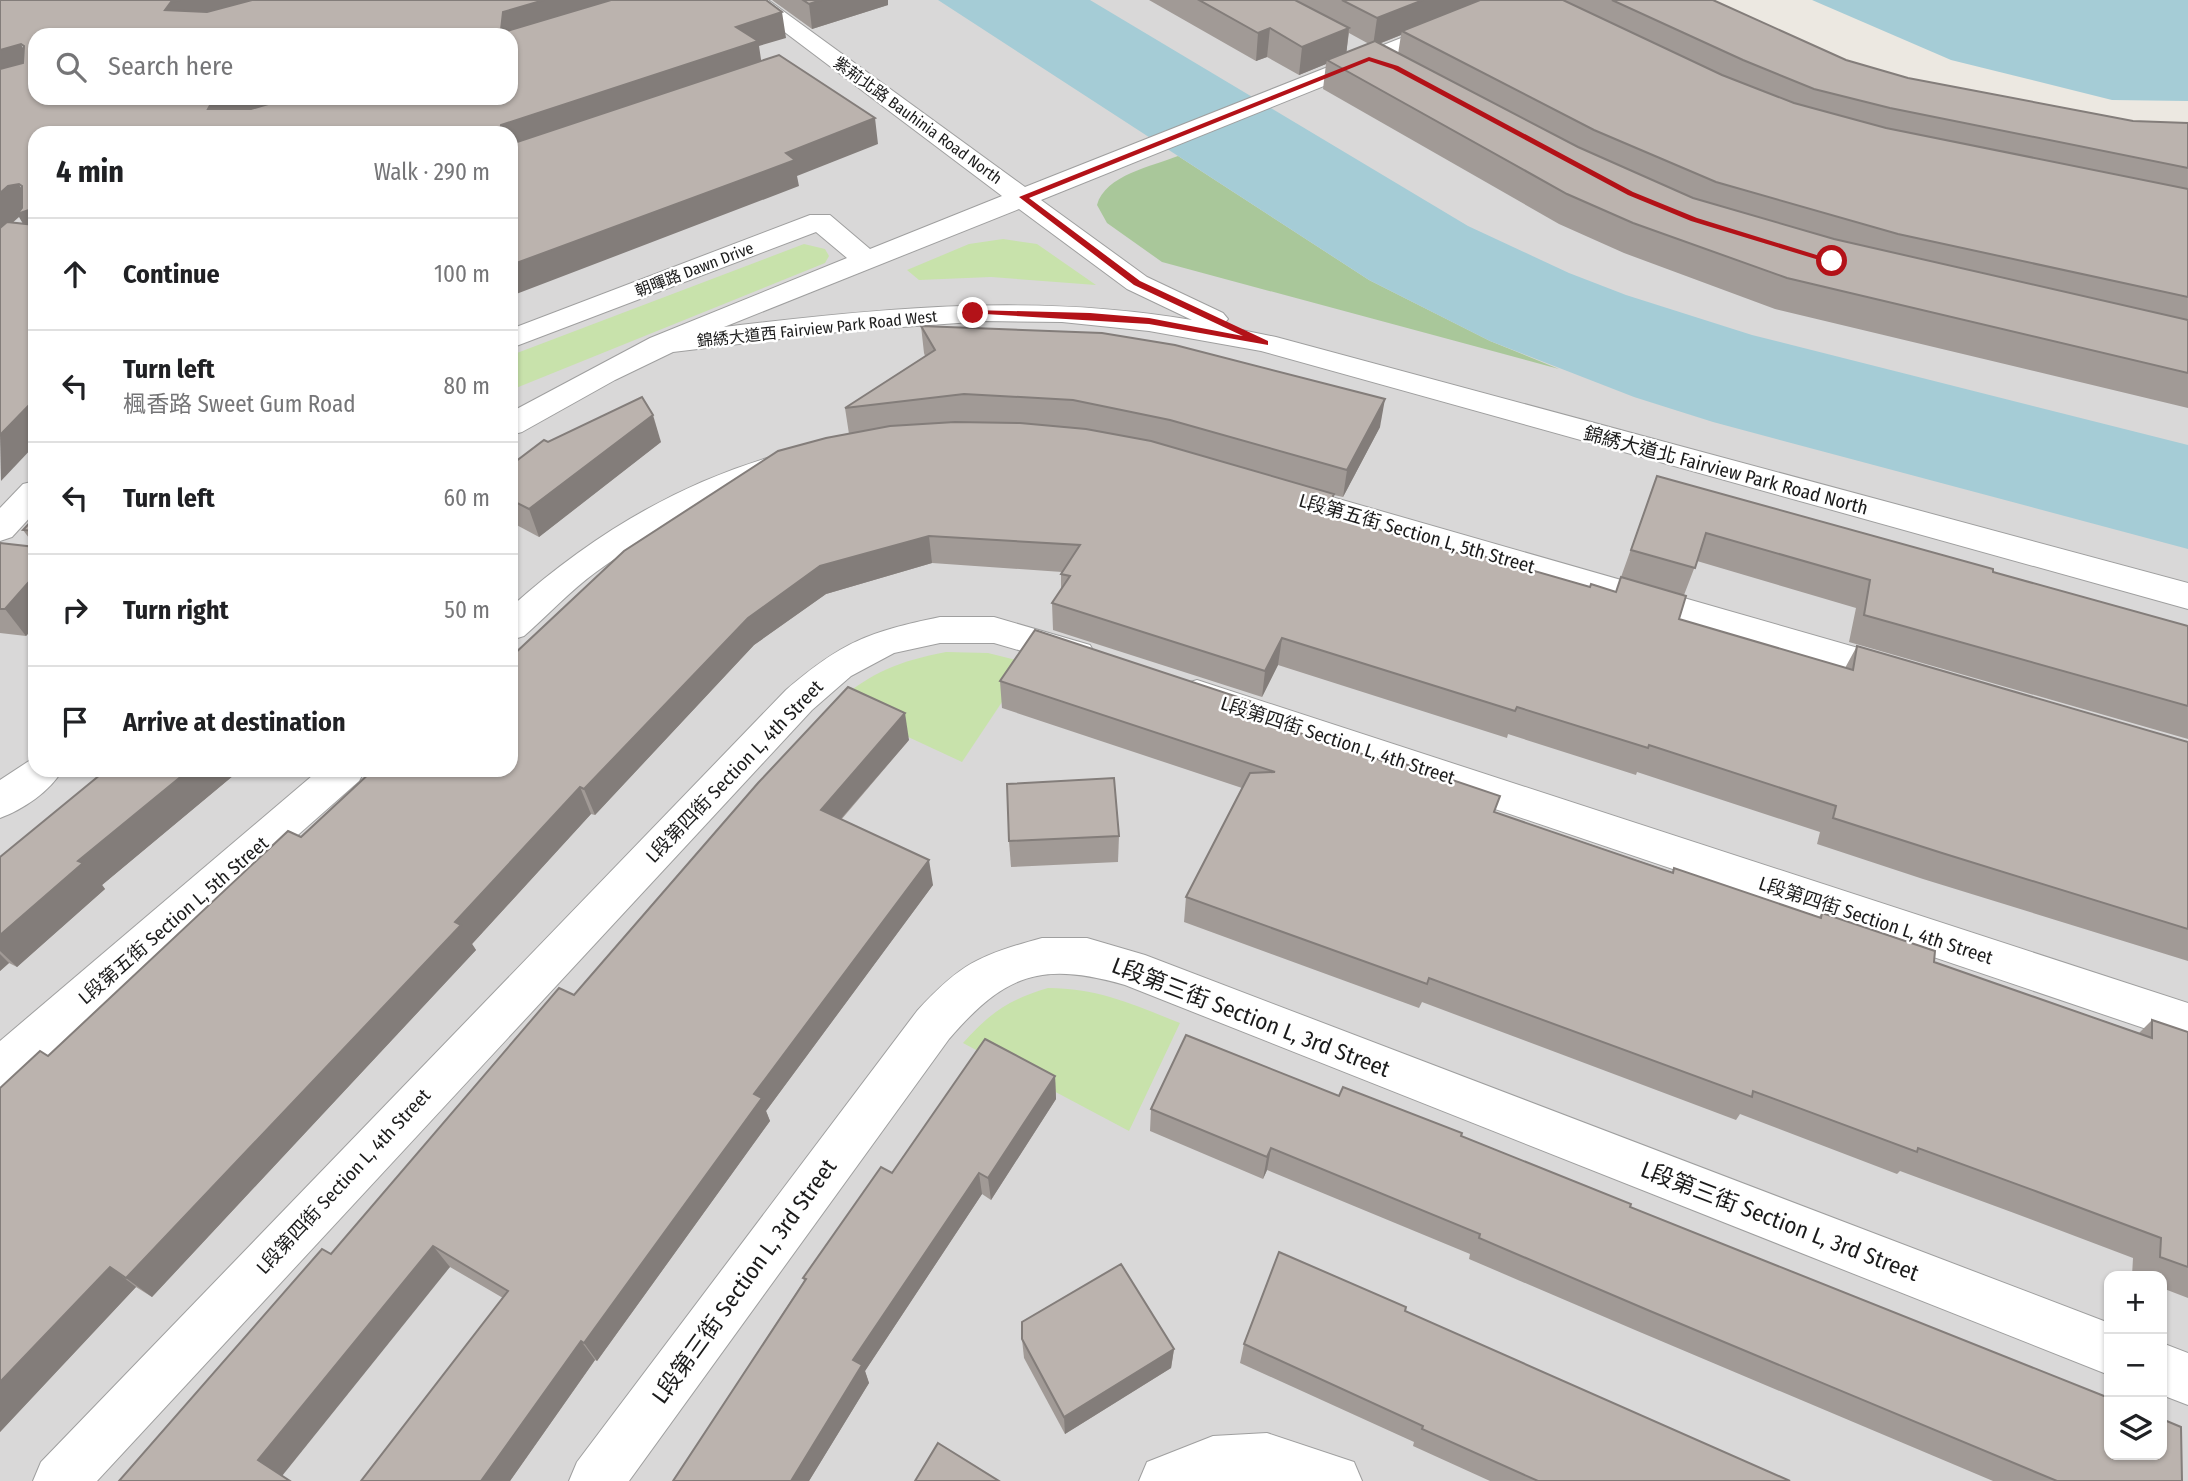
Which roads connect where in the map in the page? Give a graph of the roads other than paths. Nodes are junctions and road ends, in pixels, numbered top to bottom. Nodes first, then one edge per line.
1 (753, 0) edge
2 (1524, 2) edge
3 (1357, 52) junction
4 (828, 55) junction
5 (801, 64) dead end
6 (1407, 74) edge
7 (1023, 197) junction
8 (866, 260) junction
9 (518, 337) edge
10 (1265, 343) junction
11 (661, 344) junction
12 (518, 421) edge
13 (817, 454) edge
14 (1250, 484) edge
15 (28, 499) edge
16 (0, 529) edge
17 (2188, 596) edge
18 (518, 621) edge
19 (1112, 665) edge
20 (1166, 683) edge
21 (1933, 683) edge
22 (33, 777) edge
23 (337, 777) edge
24 (0, 802) edge
25 (2188, 1023) edge
26 (0, 1069) edge
27 (2104, 1347) edge
28 (2167, 1371) edge
29 (2188, 1379) edge
30 (60, 1481) edge
31 (596, 1481) edge
32 (1166, 1481) edge
33 (1335, 1481) edge

1 - 4 street, 紫荊北路 Bauhinia Road North
2 - 3 street, 錦綉大道西 Fairview Park Road West
3 - 6 street
3 - 7 street, 錦綉大道西 Fairview Park Road West
4 - 5 street
4 - 7 street, 紫荊北路 Bauhinia Road North
7 - 8 street, 錦綉大道西 Fairview Park Road West
7 - 10 street, 紫荊北路 Bauhinia Road North
8 - 9 street, 朝暉路 Dawn Drive
8 - 11 street, 錦綉大道西 Fairview Park Road West
10 - 11 street, 錦綉大道西 Fairview Park Road West
10 - 17 street, 錦綉大道北 Fairview Park Road North
11 - 12 street, 錦綉大道西 Fairview Park Road West
13 - 18 street
14 - 21 street, L段第五街 Section L, 5th Street
15 - 16 street
19 - 30 street, L段第四街 Section L, 4th Street
20 - 25 street, L段第四街 Section L, 4th Street
22 - 24 street
23 - 26 street, L段第五街 Section L, 5th Street
27 - 31 street, L段第三街 Section L, 3rd Street
28 - 29 street
32 - 33 street

